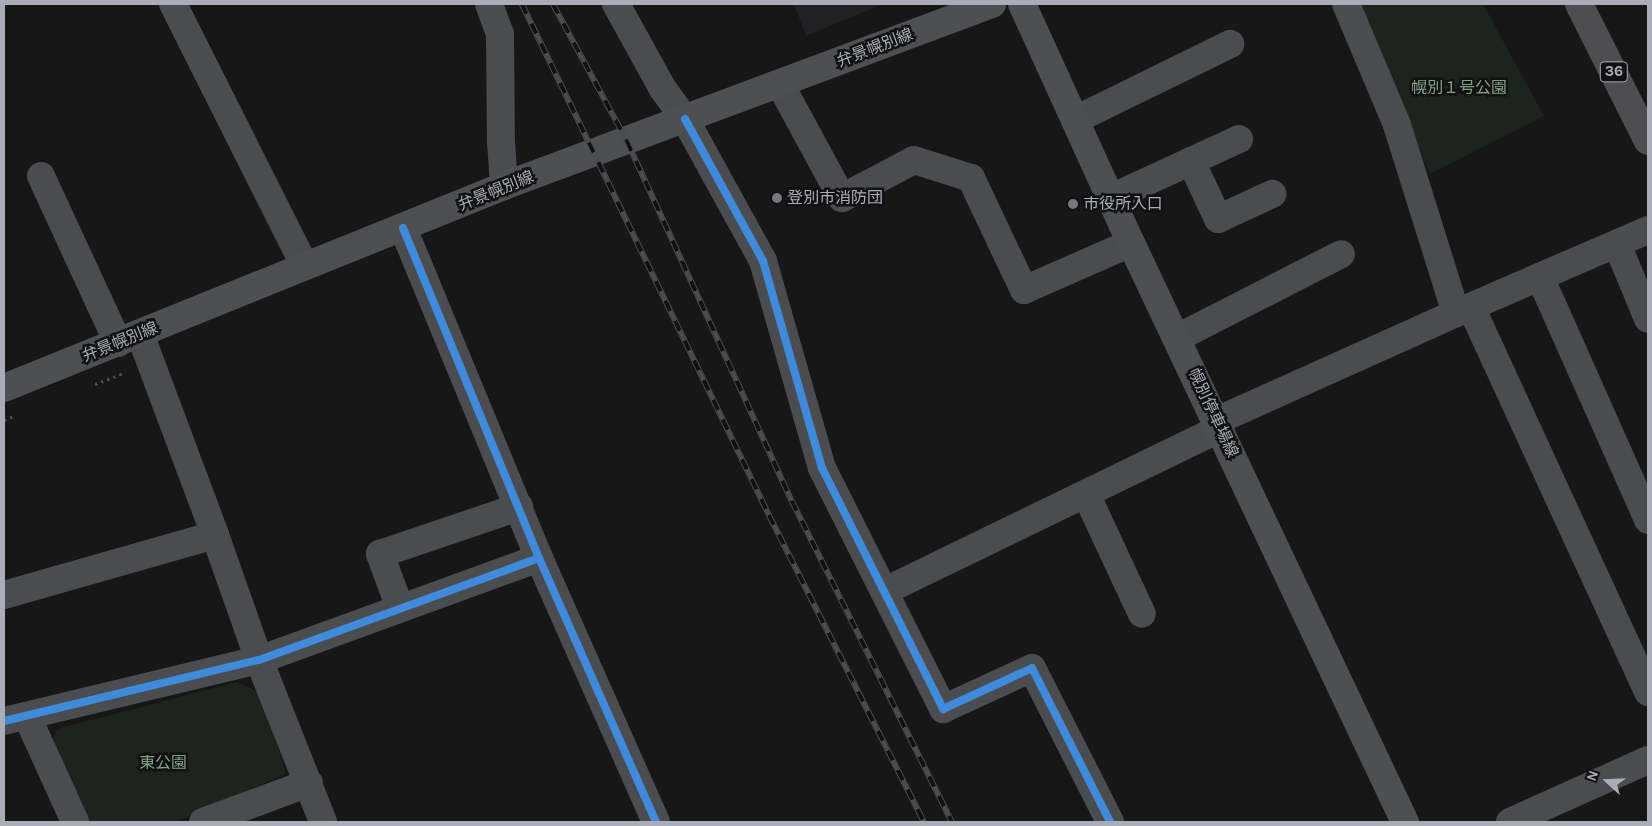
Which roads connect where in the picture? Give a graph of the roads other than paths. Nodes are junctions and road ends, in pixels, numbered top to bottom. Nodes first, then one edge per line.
1 (173, 4) edge
2 (489, 4) edge
3 (616, 4) edge
4 (992, 4) edge
5 (1022, 4) edge
6 (1346, 4) edge
7 (1579, 4) edge
8 (1230, 44) dead end
9 (780, 84) junction
10 (685, 119) junction
11 (1075, 120) junction
12 (1239, 139) dead end
13 (1648, 141) edge
14 (1191, 161) junction
15 (41, 176) dead end
16 (504, 186) junction
17 (1272, 194) dead end
18 (1111, 198) junction
19 (403, 228) junction
20 (1648, 230) edge
21 (1131, 243) junction
22 (1617, 244) junction
23 (1341, 254) dead end
24 (305, 266) junction
25 (1540, 277) junction
26 (1463, 310) junction
27 (1648, 319) edge
28 (1177, 338) junction
29 (129, 339) junction
30 (4, 388) edge
31 (1218, 424) junction
32 (1086, 494) junction
33 (519, 507) junction
34 (1648, 520) edge
35 (216, 536) junction
36 (539, 558) junction
37 (885, 591) junction
38 (4, 595) edge
39 (400, 608) junction
40 (1142, 614) dead end
41 (259, 660) junction
42 (1645, 678) edge
43 (16, 719) edge
44 (1648, 760) edge
45 (309, 783) junction
46 (253, 814) edge
47 (75, 822) edge
48 (204, 822) edge
49 (323, 822) edge
50 (656, 822) edge
51 (1110, 822) edge
52 (1405, 822) edge
53 (1510, 822) edge

1 - 24 street
2 - 16 street
3 - 10 street
4 - 9 main road, 弁景幌別線
5 - 11 main road, 幌別停車場線
6 - 26 street
7 - 13 highway, 36
8 - 11 street
9 - 10 main road, 弁景幌別線
9 - 21 street
10 - 16 main road, 弁景幌別線
10 - 37 street
11 - 18 main road, 幌別停車場線
12 - 14 street
14 - 17 street
14 - 18 street
15 - 29 street
16 - 19 main road, 弁景幌別線
18 - 21 main road, 幌別停車場線
19 - 24 main road, 弁景幌別線
19 - 33 street
20 - 22 street
21 - 28 main road, 幌別停車場線
22 - 25 street
22 - 27 street
23 - 28 street
24 - 29 main road, 弁景幌別線
25 - 26 street
25 - 34 street
26 - 31 street
26 - 42 street
28 - 31 main road, 幌別停車場線
29 - 30 main road, 弁景幌別線
29 - 35 street
31 - 32 street
31 - 52 main road, 幌別停車場線
32 - 37 street
32 - 40 street
33 - 36 street
33 - 39 street
35 - 38 street
35 - 41 street
36 - 39 street
36 - 50 street
37 - 51 street
39 - 41 street
41 - 43 street
41 - 45 street
43 - 47 street
44 - 53 street
45 - 46 street
45 - 49 street
46 - 48 street

